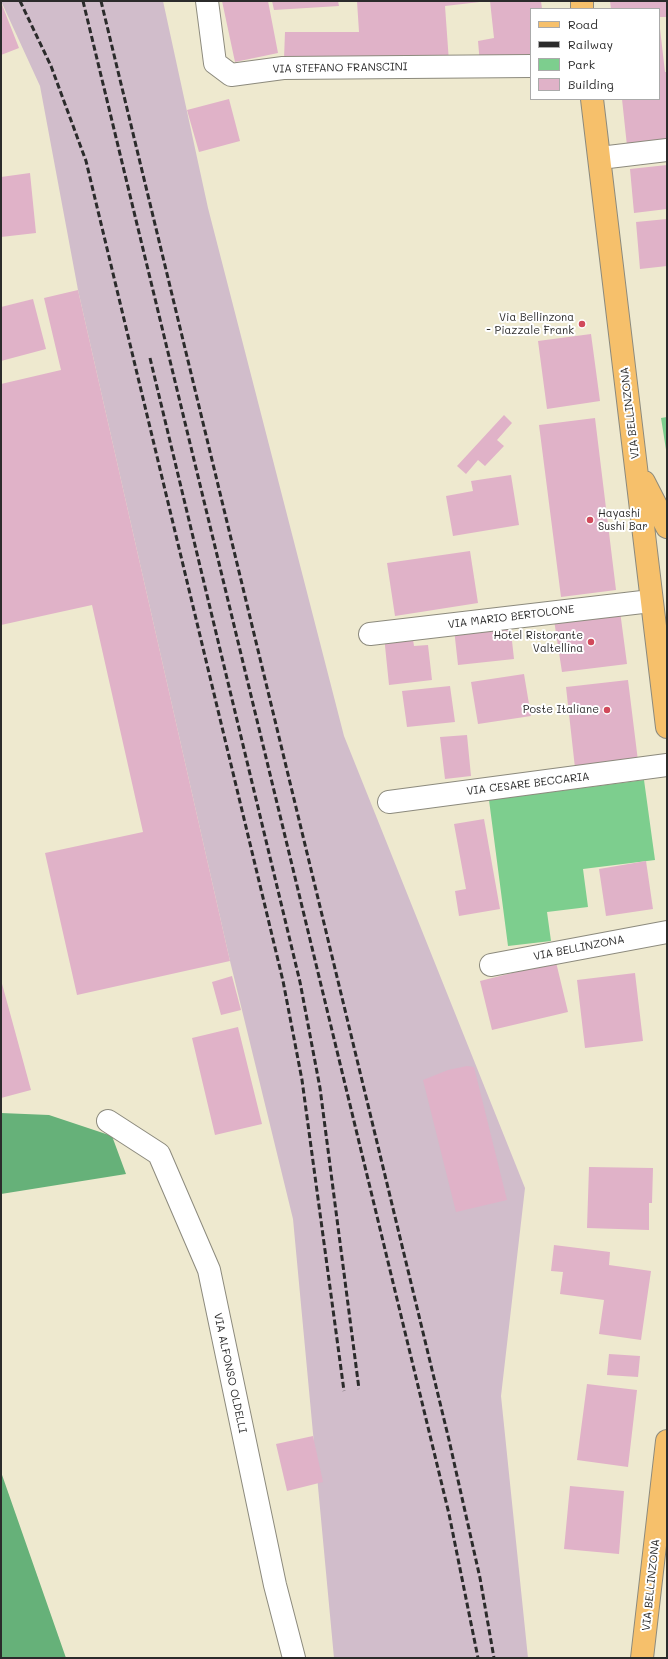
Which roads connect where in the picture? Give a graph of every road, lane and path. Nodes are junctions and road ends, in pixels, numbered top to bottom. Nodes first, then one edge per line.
1 (207, 1) edge
2 (530, 66) edge
3 (592, 100) edge
4 (667, 150) edge
5 (600, 158) junction
6 (636, 466) junction
7 (667, 527) edge
8 (659, 599) edge
9 (667, 620) edge
10 (370, 634) dead end
11 (667, 727) edge
12 (667, 765) edge
13 (389, 802) dead end
14 (667, 932) edge
15 (491, 965) dead end
16 (108, 1121) dead end
17 (667, 1441) edge
18 (294, 1658) edge
19 (642, 1658) edge

1 - 2 street, VIA STEFANO FRANSCINI
3 - 5 main road, VIA BELLINZONA
4 - 5 street
5 - 6 main road, VIA BELLINZONA
6 - 7 main road
6 - 8 main road, VIA BELLINZONA
8 - 9 main road
8 - 10 street, VIA MARIO BERTOLONE
8 - 11 main road, VIA BELLINZONA
12 - 13 street, VIA CESARE BECCARIA
14 - 15 street, VIA BELLINZONA
16 - 18 street, VIA ALFONSO OLDELLI
17 - 19 main road, VIA BELLINZONA

